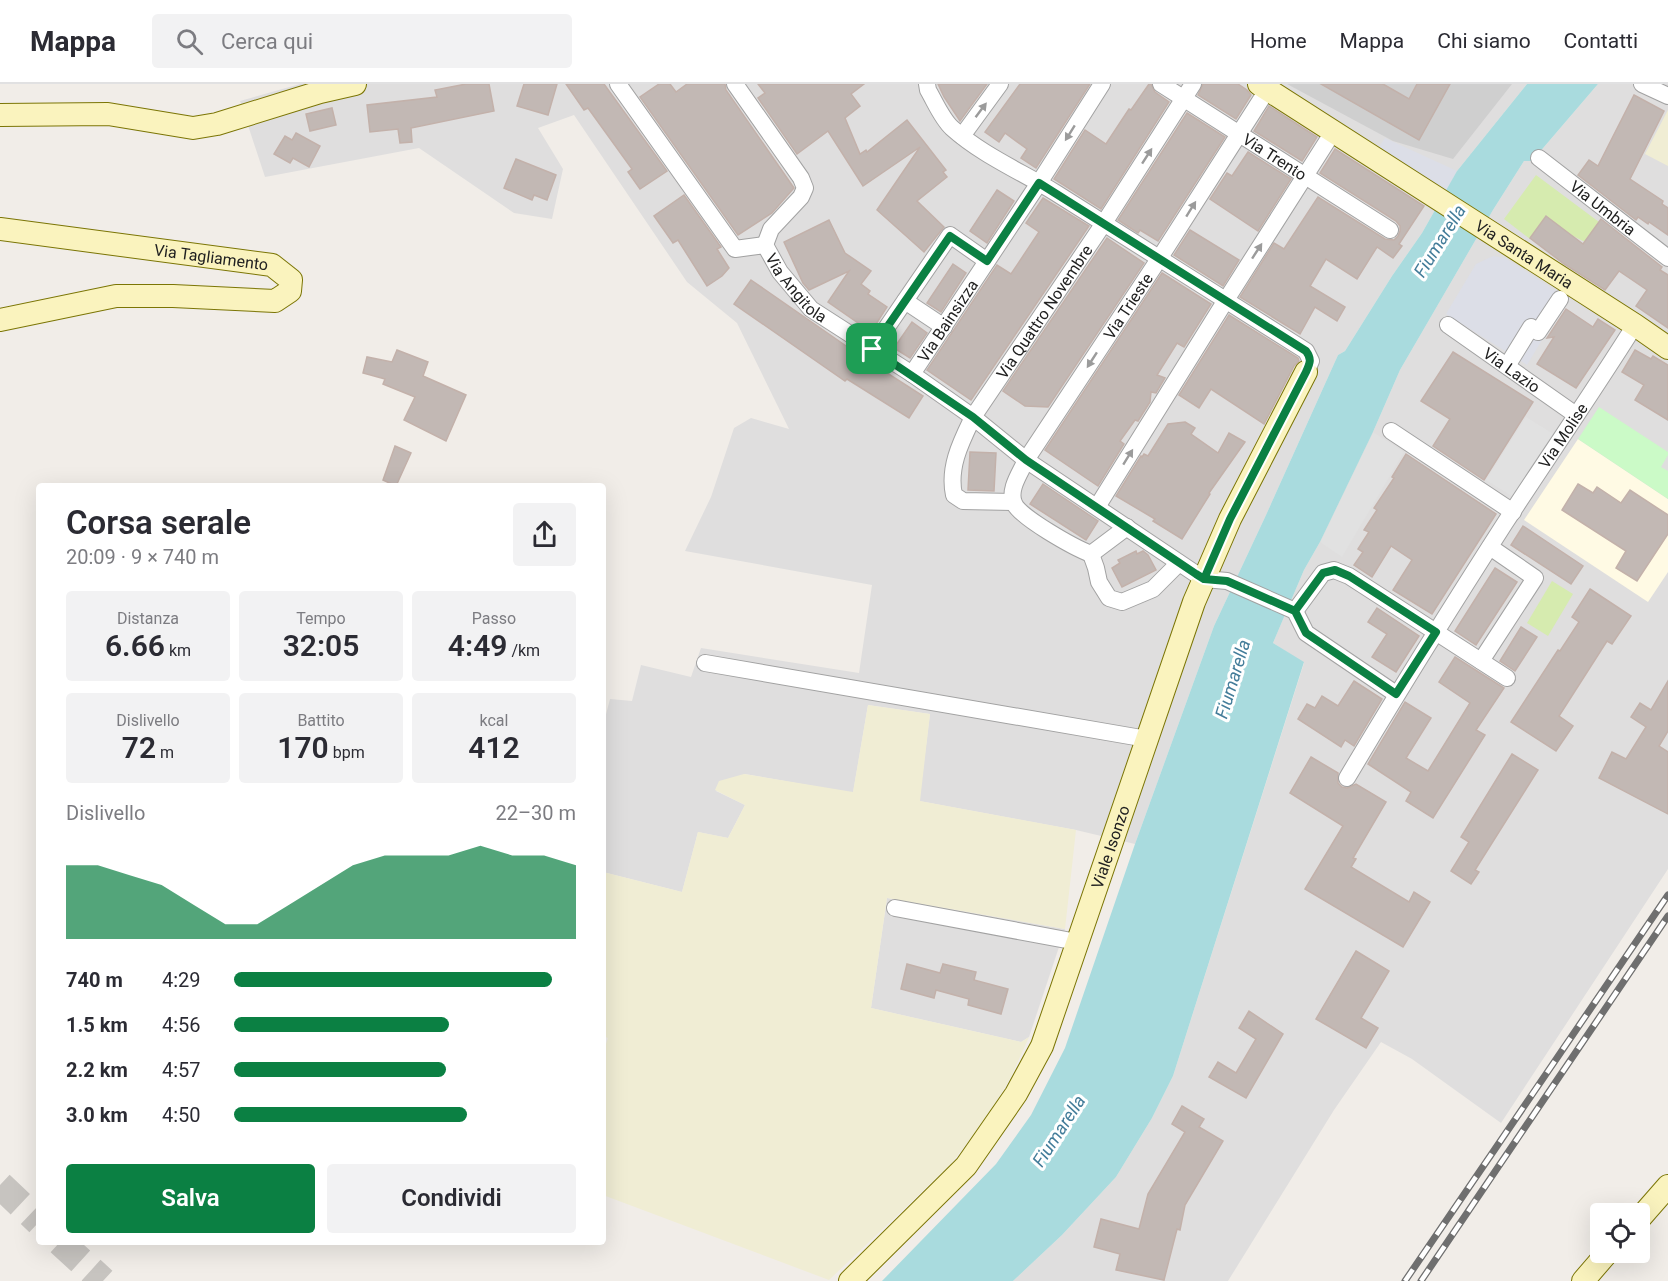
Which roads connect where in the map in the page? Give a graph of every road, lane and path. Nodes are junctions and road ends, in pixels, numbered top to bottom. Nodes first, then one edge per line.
1 (355, 84) edge
2 (618, 84) edge
3 (735, 84) edge
4 (1000, 84) edge
5 (1102, 84) edge
6 (1161, 84) edge
7 (1193, 84) edge
8 (1642, 84) edge
9 (1266, 86) edge
10 (928, 87) edge
11 (1668, 96) edge
12 (1184, 99) junction
13 (0, 116) edge
14 (1333, 132) junction
15 (1239, 134) junction
16 (962, 136) junction
17 (1539, 158) dead end
18 (1305, 176) junction
19 (1039, 183) junction
20 (1104, 223) junction
21 (0, 230) edge
22 (1390, 230) dead end
23 (765, 245) junction
24 (1668, 258) edge
25 (1160, 259) junction
26 (987, 261) junction
27 (1560, 299) dead end
28 (1226, 300) junction
29 (905, 301) junction
30 (0, 320) edge
31 (1448, 325) dead end
32 (1635, 325) junction
33 (944, 327) junction
34 (1668, 348) edge
35 (872, 349) junction
36 (1510, 361) junction
37 (1306, 372) joint
38 (912, 374) junction
39 (1576, 415) junction
40 (973, 417) junction
41 (1391, 431) dead end
42 (1026, 460) junction
43 (1013, 502) junction
44 (1097, 507) junction
45 (1513, 512) junction
46 (1127, 527) junction
47 (1490, 547) junction
48 (1090, 554) junction
49 (1179, 563) junction
50 (1204, 579) junction
51 (1295, 611) junction
52 (1436, 632) junction
53 (1481, 661) junction
54 (705, 663) dead end
55 (1507, 678) dead end
56 (1396, 694) junction
57 (1148, 739) junction
58 (1347, 778) dead end
59 (895, 908) dead end
60 (1077, 942) junction
61 (1668, 1186) edge
62 (1650, 1207) edge
63 (1599, 1263) edge
64 (850, 1281) edge
65 (1583, 1281) edge

1 - 13 street
2 - 23 street, Via Angitola
3 - 23 street
16 -> 4 street
5 -> 19 street, Via Bainsizza
6 - 12 street, Via Trento
7 - 12 street, Via Quattro Novembre
8 - 11 street
9 - 14 street, Via Santa Maria
9 - 15 street, Via Trieste
10 - 16 street
12 - 15 street, Via Trento
20 -> 12 street, Via Quattro Novembre
14 - 18 street
14 - 32 street, Via Santa Maria
15 - 18 street, Via Trento
25 -> 15 street, Via Trieste
16 - 19 street
17 - 24 street, Via Umbria
18 - 22 street, Via Trento
28 -> 18 street
19 - 20 street
19 - 26 street, Via Bainsizza
20 - 25 street
20 - 40 street, Via Quattro Novembre
21 - 30 street, Via Tagliamento
23 - 35 street, Via Angitola
25 - 28 street
25 -> 42 street, Via Trieste
26 - 29 street
26 - 33 street, Via Bainsizza
27 - 36 street
28 - 37 street
44 -> 28 street
29 - 33 street
29 - 35 street
31 - 36 street, Via Lazio
32 - 34 street, Via Santa Maria
32 - 39 street, Via Molise
33 - 38 street, Via Bainsizza
35 - 38 street, Via Angitola
36 - 39 street, Via Lazio
37 - 50 street, Viale Isonzo
38 - 40 street, Via Angitola
39 - 45 street, Via Molise
40 - 42 street, Via Angitola
40 - 43 street, Via Quattro Novembre
41 - 45 street
42 - 43 street, Via Trieste
42 - 44 street, Via Angitola
43 - 48 street
44 - 46 street, Via Angitola
45 - 47 street, Via Molise
46 - 48 street
46 - 49 street, Via Angitola
47 - 52 street, Via Molise
47 - 53 street
48 - 49 street
49 - 50 street, Via Angitola
50 - 51 street
50 - 57 street, Viale Isonzo
51 - 52 street
51 - 56 street
52 - 53 street
52 - 56 street, Via Molise
53 - 55 street
54 - 57 street
56 - 58 street, Via Molise
57 - 60 street, Viale Isonzo
59 - 60 street
60 - 64 street, Viale Isonzo
61 - 62 street
63 - 65 street

